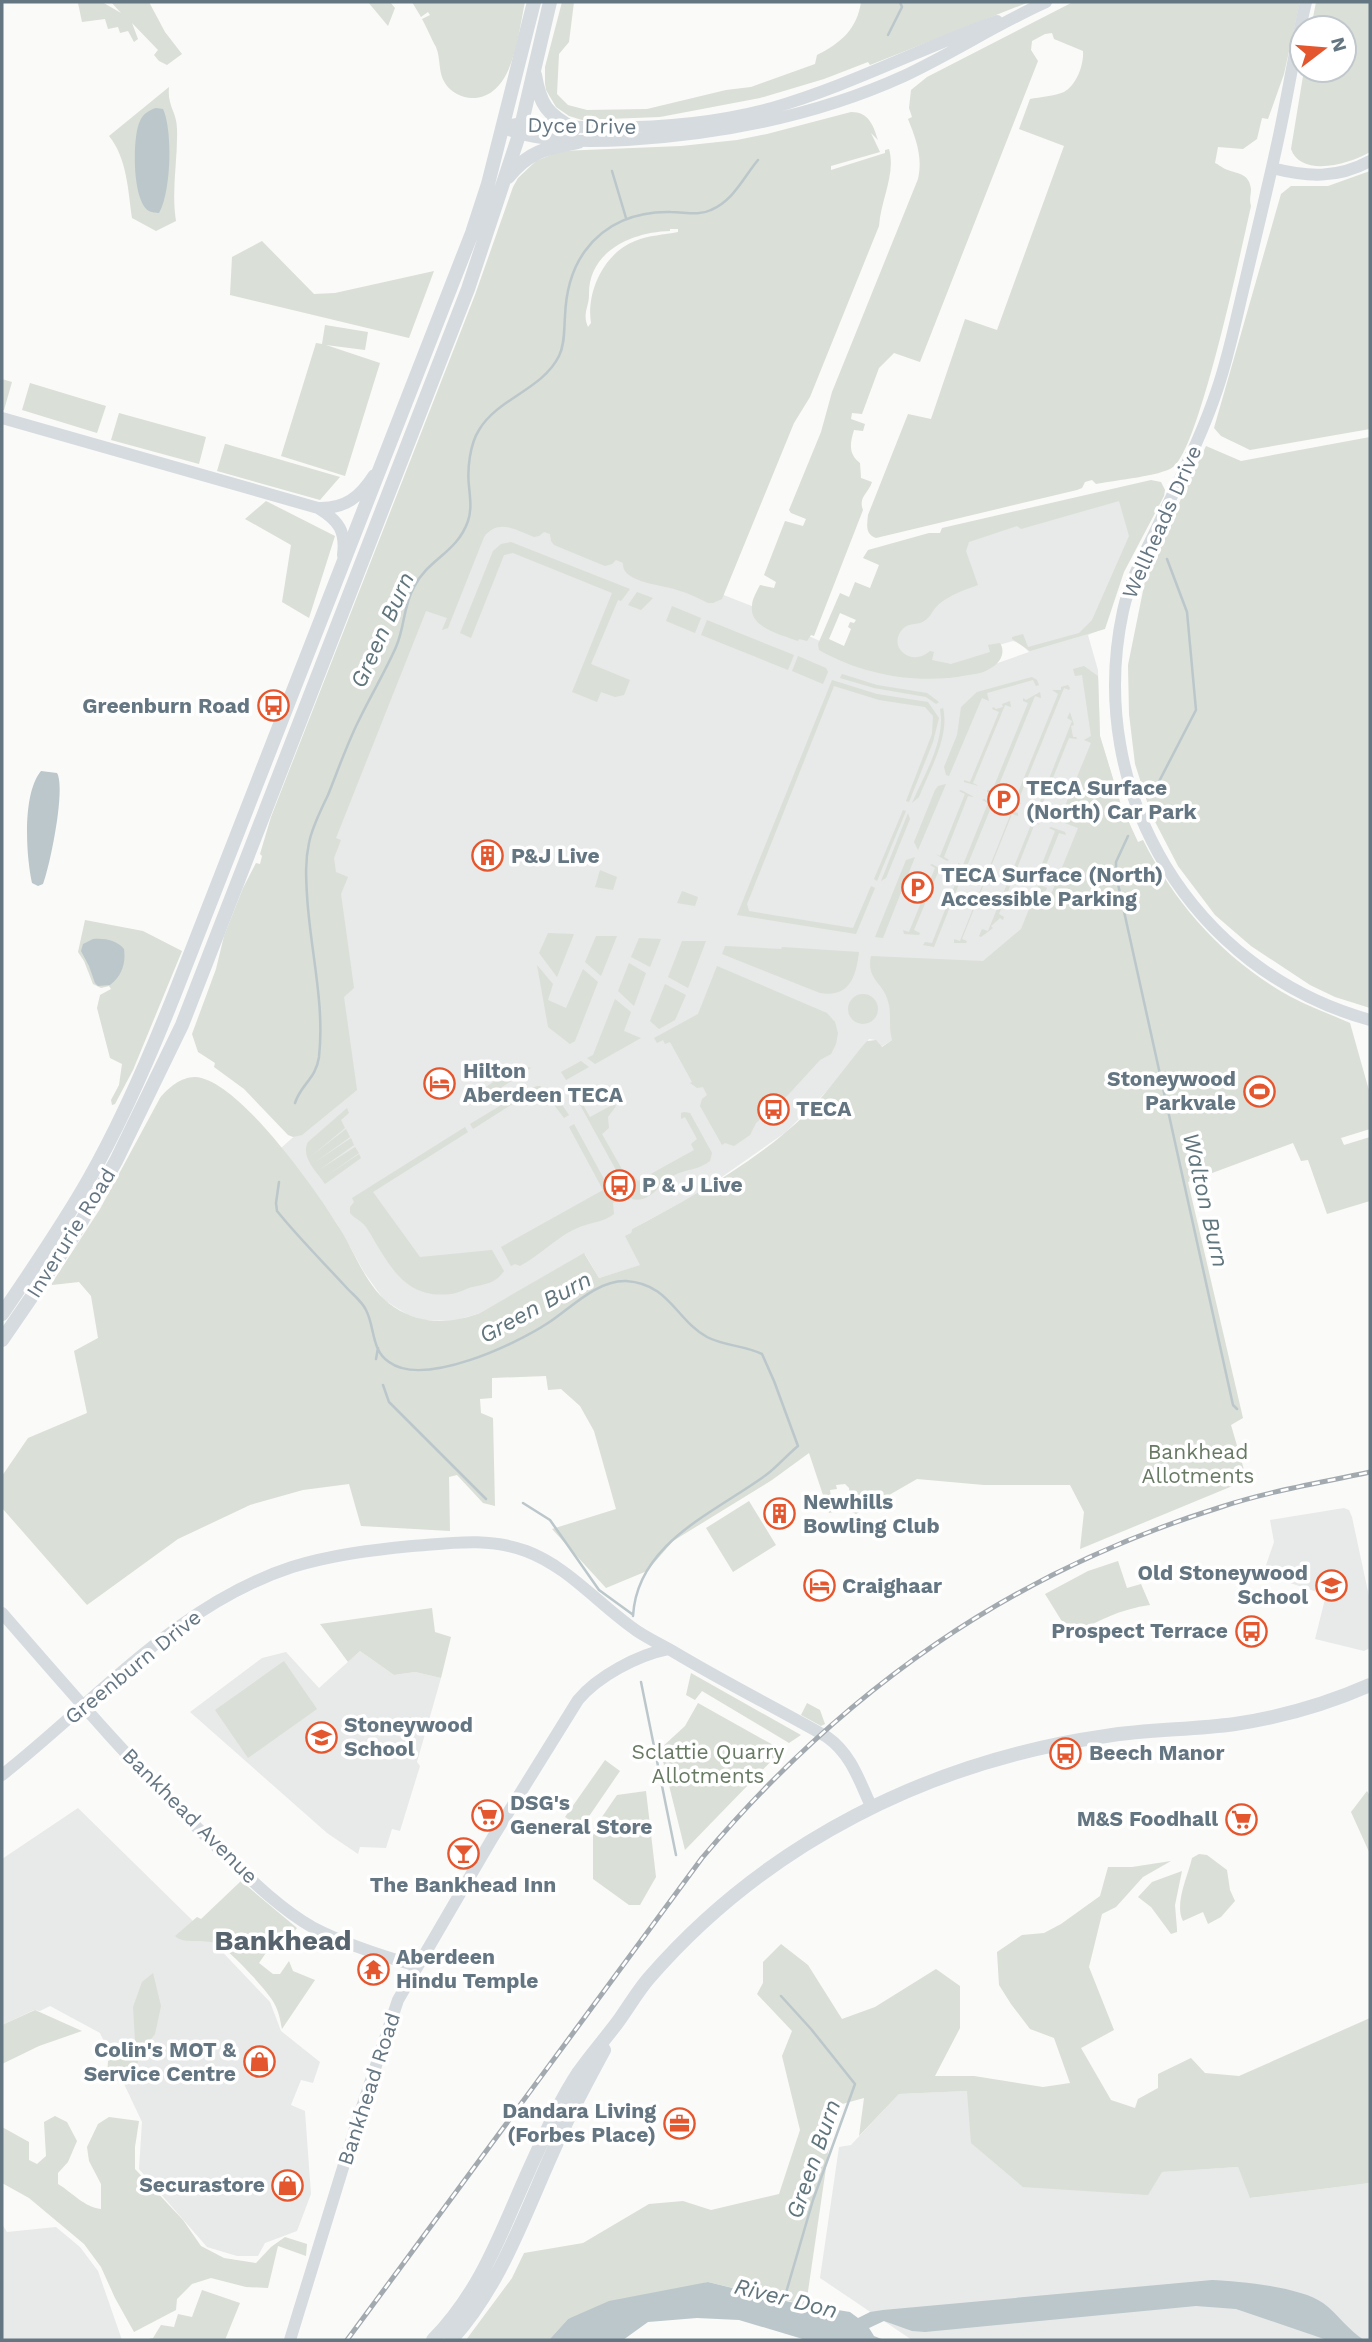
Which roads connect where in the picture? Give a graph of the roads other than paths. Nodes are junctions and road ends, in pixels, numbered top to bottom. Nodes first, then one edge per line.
1 (534, 2) edge
2 (550, 2) edge
3 (1045, 2) edge
4 (1306, 2) edge
5 (534, 66) junction
6 (502, 127) junction
7 (520, 129) junction
8 (576, 135) junction
9 (1370, 161) edge
10 (1272, 168) junction
11 (503, 184) junction
12 (2, 418) edge
13 (382, 463) junction
14 (318, 508) junction
15 (340, 572) junction
16 (1370, 1020) edge
17 (2, 1314) edge
18 (2, 1340) edge
19 (2, 1613) edge
20 (660, 1644) junction
21 (637, 1658) junction
22 (1370, 1685) edge
23 (83, 1706) junction
24 (2, 1775) edge
25 (871, 1807) junction
26 (417, 1966) junction
27 (619, 2020) junction
28 (290, 2340) edge
29 (433, 2340) edge
30 (451, 2340) edge

1 - 6 main road, Inverurie Road
2 - 5 main road, Inverurie Road
3 - 8 street, Dyce Drive
4 - 10 street, Wellheads Drive
5 - 7 main road, Inverurie Road
5 - 8 main road
6 - 7 street, Dyce Drive
6 - 13 main road, Inverurie Road
7 - 8 street, Dyce Drive
7 - 11 main road, Inverurie Road
8 - 11 main road
9 - 10 street
10 - 16 street, Wellheads Drive
11 - 18 main road, Inverurie Road
12 - 14 street
13 - 14 street
13 - 15 main road, Inverurie Road
14 - 15 street
15 - 17 main road, Inverurie Road
19 - 23 street, Bankhead Avenue
20 - 21 street, Bankhead Road
20 - 21 street, Bankhead Road
20 - 23 street, Greenburn Drive
20 - 25 street, Greenburn Drive
21 - 26 street, Bankhead Road
22 - 25 main road
23 - 24 street, Greenburn Drive
23 - 26 street, Bankhead Avenue
25 - 27 main road
26 - 28 street, Bankhead Road
27 - 29 main road
27 - 30 main road

